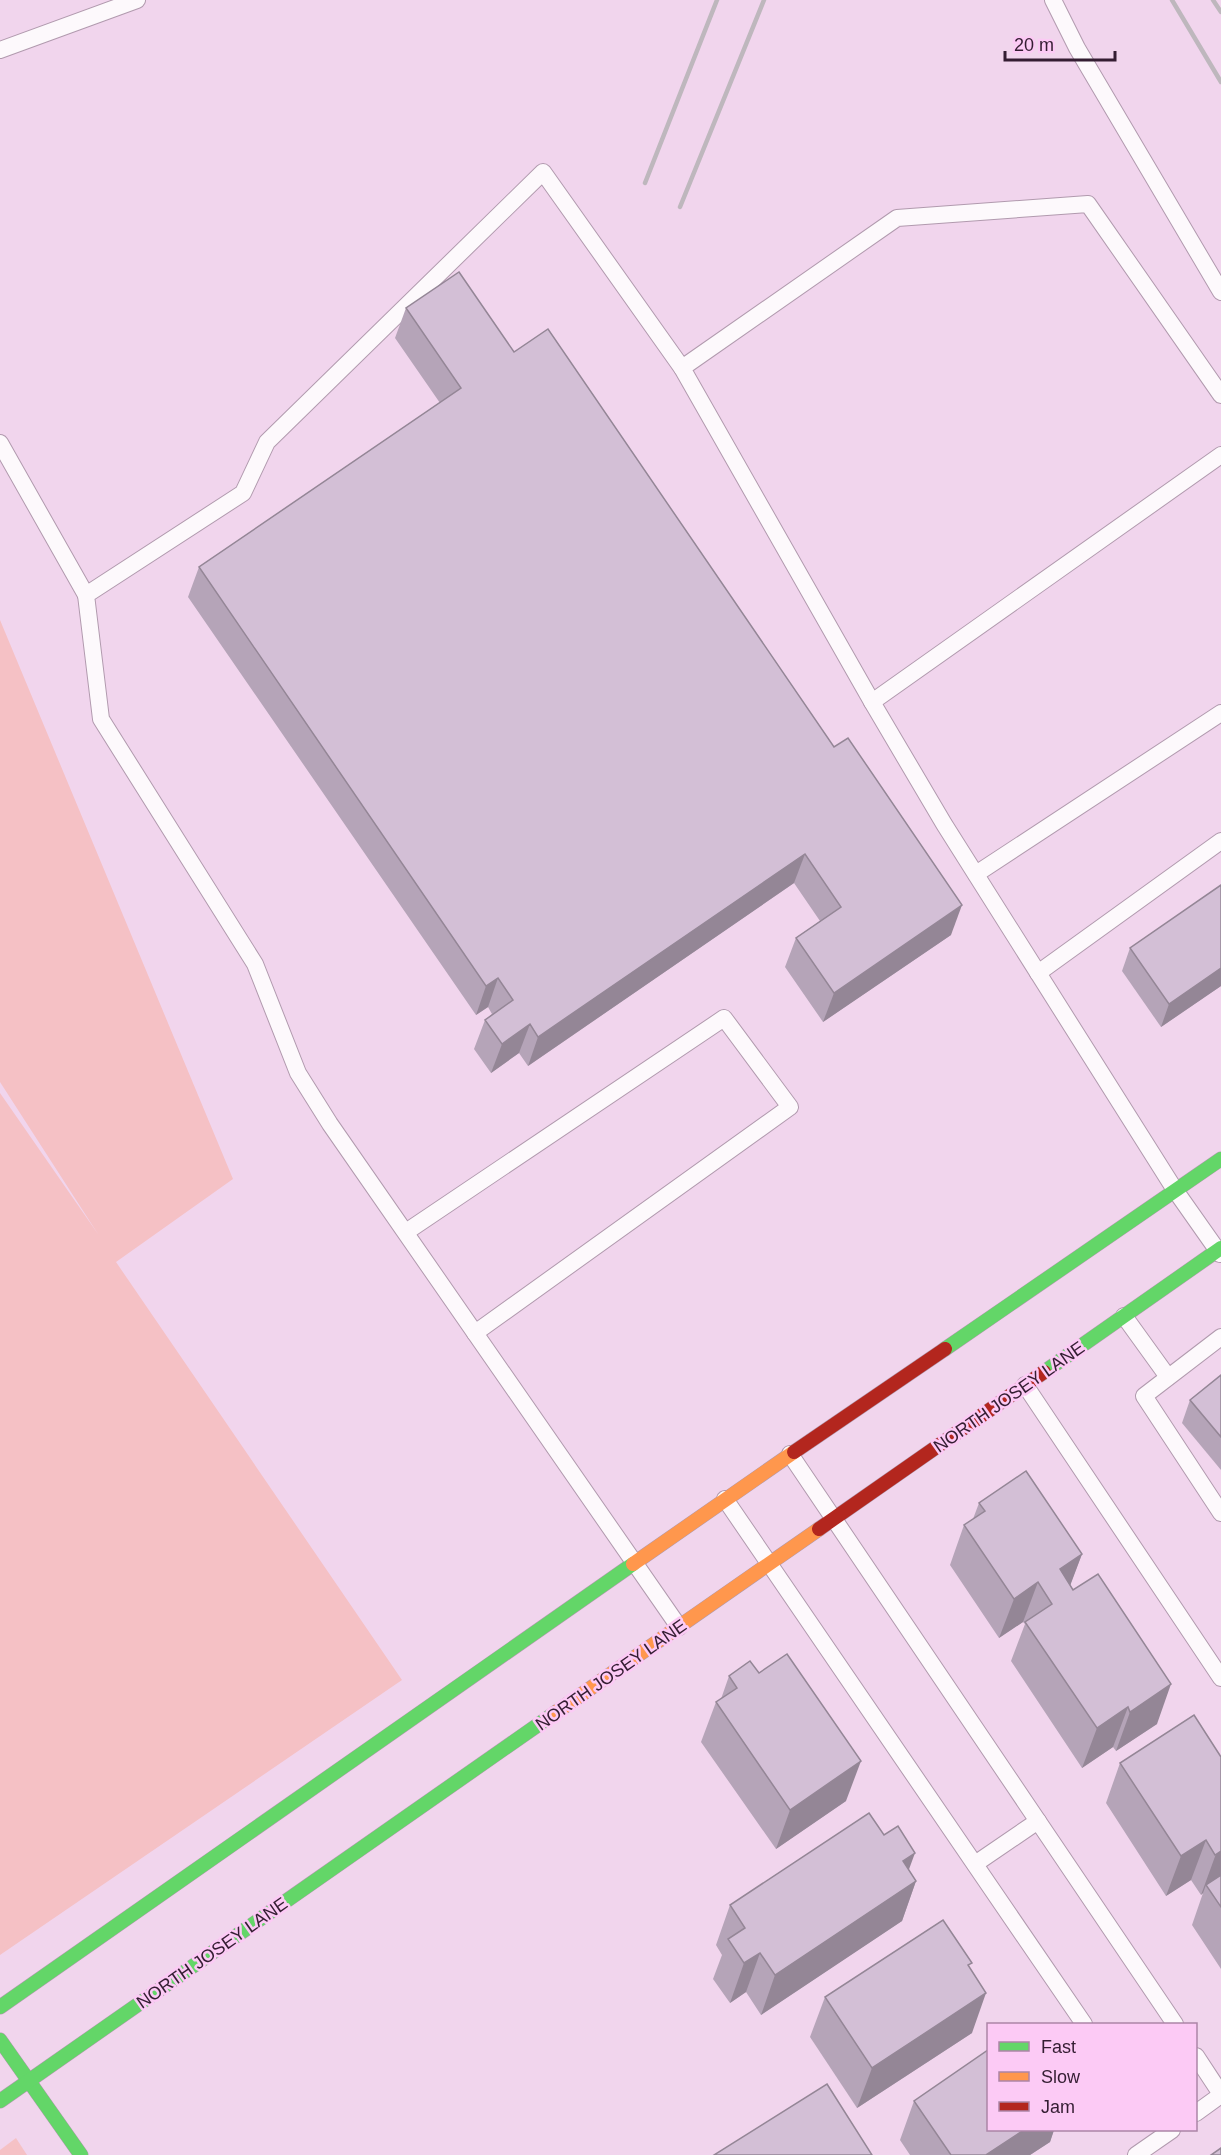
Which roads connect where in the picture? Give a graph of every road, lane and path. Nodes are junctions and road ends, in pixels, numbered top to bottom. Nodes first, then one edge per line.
1 (137, 0) edge
2 (1053, 0) edge
3 (0, 50) edge
4 (1221, 292) edge
5 (682, 368) junction
6 (1221, 395) edge
7 (0, 443) edge
8 (1221, 455) edge
9 (86, 595) junction
10 (872, 702) junction
11 (1221, 713) edge
12 (1221, 841) edge
13 (976, 874) junction
14 (1038, 973) junction
15 (1221, 1159) edge
16 (1175, 1190) junction
17 (405, 1232) junction
18 (1220, 1251) edge
19 (1124, 1316) junction
20 (475, 1333) junction
21 (1221, 1336) edge
22 (1168, 1377) junction
23 (1025, 1385) junction
24 (790, 1454) junction
25 (726, 1499) junction
26 (1221, 1513) edge
27 (835, 1519) junction
28 (635, 1562) junction
29 (771, 1564) junction
30 (679, 1627) junction
31 (1221, 1678) edge
32 (1038, 1821) junction
33 (975, 1864) junction
34 (0, 2007) edge
35 (1083, 2023) edge
36 (1173, 2023) edge
37 (0, 2040) edge
38 (1197, 2058) edge
39 (29, 2081) junction
40 (1221, 2094) edge
41 (0, 2101) edge
42 (1197, 2112) edge
43 (1163, 2132) edge
44 (81, 2155) edge
45 (1136, 2155) edge

1 - 3 lane
2 - 4 lane
5 - 6 lane
5 - 9 lane
5 - 10 lane
7 - 9 lane
8 - 10 lane
9 - 17 lane
10 - 13 lane
11 - 13 lane
12 - 14 lane
13 - 14 lane
14 - 16 lane
15 - 16 main road
16 - 18 lane
16 - 24 main road
17 - 20 lane
17 - 20 lane
18 - 19 main road, NORTH JOSEY LANE
19 - 22 lane
19 - 23 main road, NORTH JOSEY LANE
20 - 28 lane
21 - 22 lane
22 - 26 lane
23 - 27 main road, NORTH JOSEY LANE
23 - 31 lane
24 - 25 main road
24 - 27 lane
25 - 28 main road
25 - 29 lane
27 - 29 main road, NORTH JOSEY LANE
27 - 32 lane
28 - 30 lane
28 - 34 main road
29 - 30 main road, NORTH JOSEY LANE
29 - 33 lane
30 - 39 main road, NORTH JOSEY LANE
32 - 33 lane
32 - 36 lane
33 - 35 lane
37 - 39 main road
38 - 40 lane
39 - 41 main road, NORTH JOSEY LANE
39 - 44 main road
40 - 42 lane
43 - 45 lane

